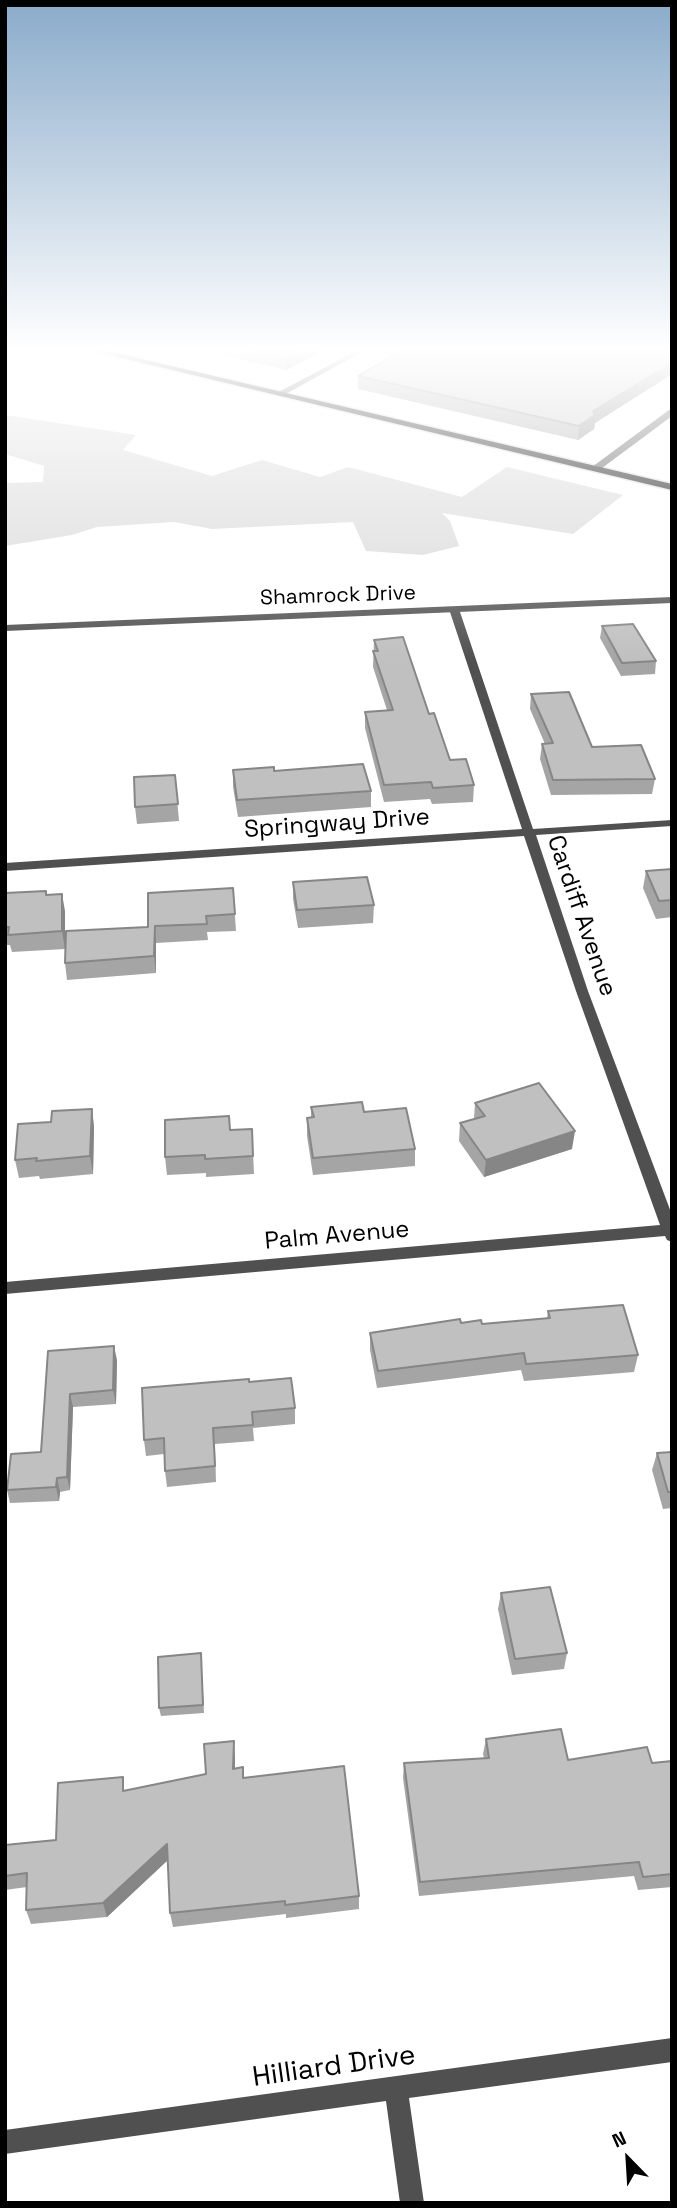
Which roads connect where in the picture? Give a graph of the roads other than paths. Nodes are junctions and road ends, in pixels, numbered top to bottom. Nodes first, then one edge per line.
1 (532, 454) edge
2 (615, 454) edge
3 (595, 469) junction
4 (672, 487) edge
5 (672, 600) edge
6 (454, 608) junction
7 (5, 628) edge
8 (672, 823) edge
9 (527, 832) junction
10 (5, 867) edge
11 (671, 1232) edge
12 (5, 1288) edge
13 (672, 2050) edge
14 (396, 2089) junction
15 (5, 2142) edge
16 (412, 2203) edge

1 - 3 main road
2 - 3 street
3 - 4 main road
5 - 6 street, Shamrock Drive
6 - 7 street, Shamrock Drive
6 - 9 street, Cardiff Avenue
8 - 9 street, Springway Drive
9 - 10 street, Springway Drive
9 - 11 street, Cardiff Avenue
11 - 12 street, Palm Avenue
13 - 14 street, Hilliard Drive
14 - 15 street, Hilliard Drive
14 - 16 street

